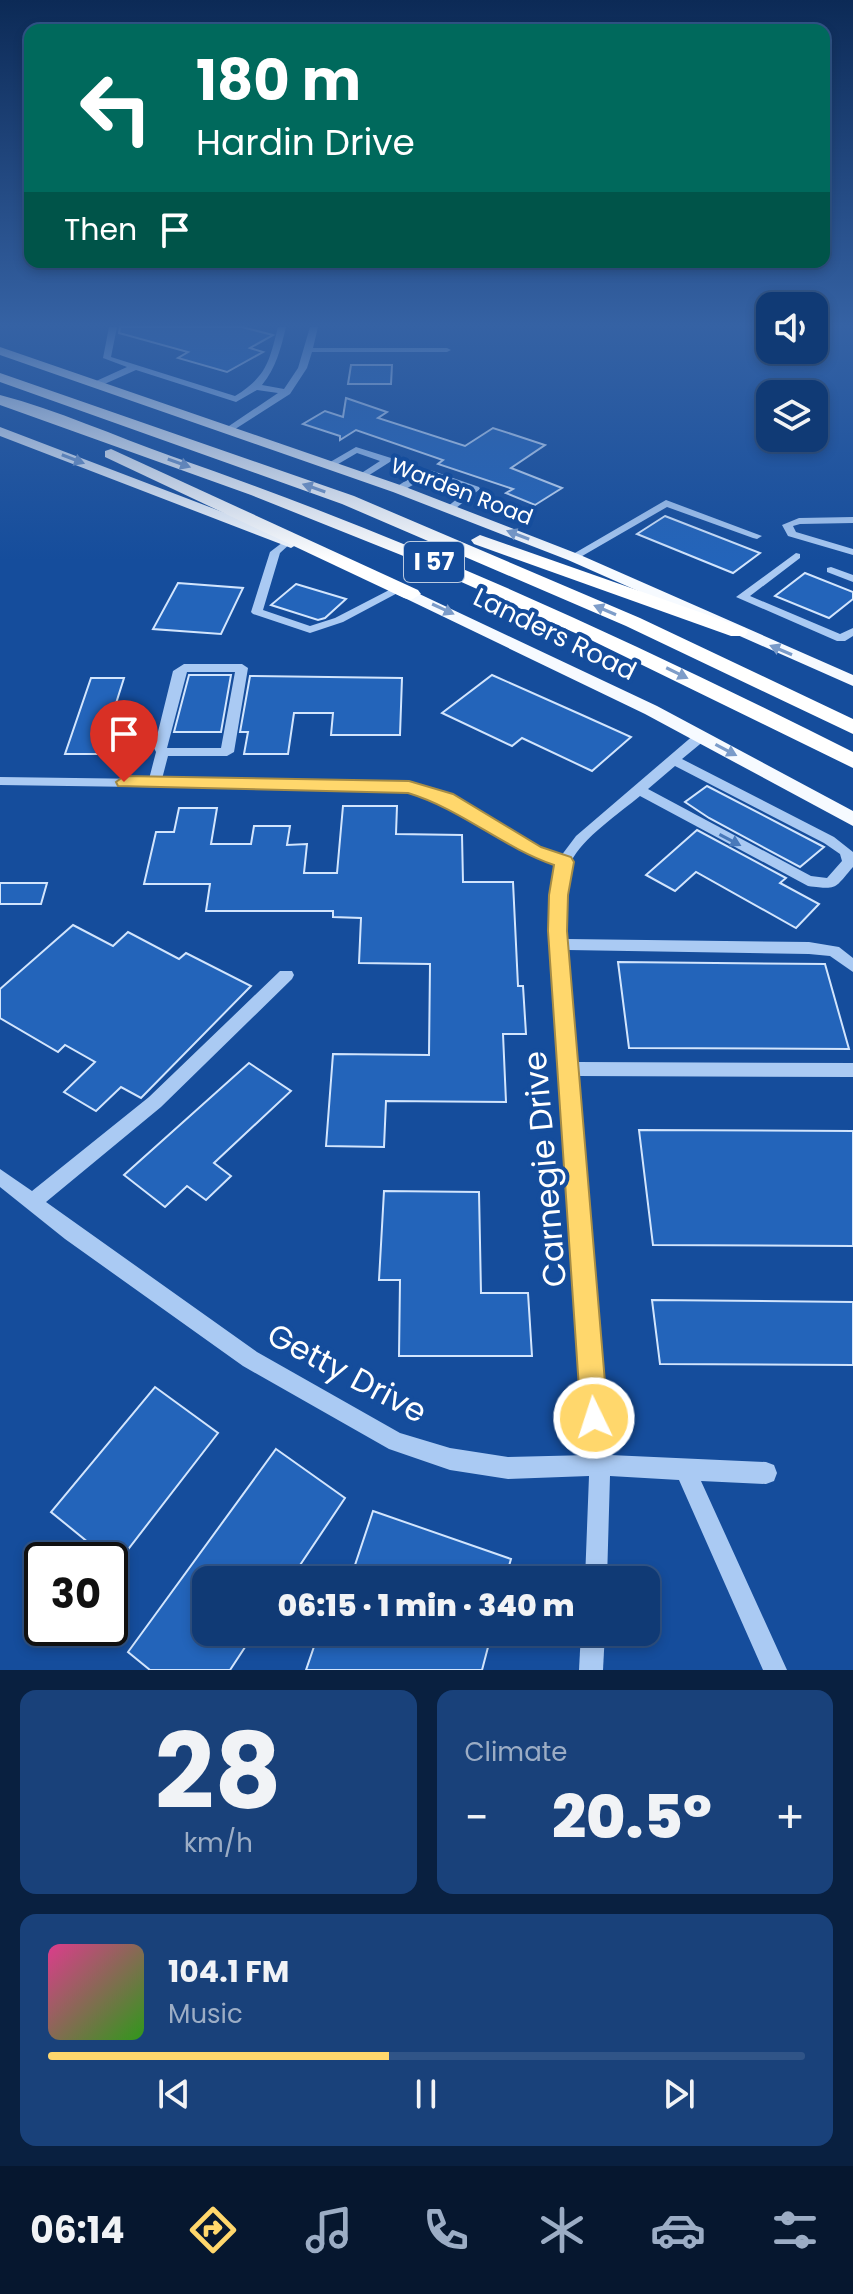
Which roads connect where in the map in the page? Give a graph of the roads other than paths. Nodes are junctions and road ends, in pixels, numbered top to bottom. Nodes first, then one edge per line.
1 (12, 405) edge
2 (13, 405) edge
3 (79, 405) edge
4 (157, 405) edge
5 (267, 405) edge
6 (229, 430) junction
7 (0, 431) edge
8 (330, 465) junction
9 (363, 476) junction
10 (398, 489) junction
11 (348, 500) junction
12 (451, 509) junction
13 (853, 520) edge
14 (757, 536) dead end
15 (287, 542) junction
16 (853, 552) edge
17 (796, 556) dead end
18 (573, 557) junction
19 (831, 570) dead end
20 (853, 579) edge
21 (405, 591) junction
22 (853, 631) edge
23 (738, 632) junction
24 (853, 681) edge
25 (853, 727) edge
26 (700, 737) junction
27 (163, 752) junction
28 (674, 760) junction
29 (853, 761) edge
30 (0, 781) edge
31 (155, 782) junction
32 (792, 785) junction
33 (638, 789) junction
34 (853, 808) edge
35 (853, 819) edge
36 (564, 862) junction
37 (558, 944) junction
38 (853, 966) edge
39 (286, 975) dead end
40 (568, 1069) junction
41 (853, 1070) edge
42 (0, 1177) edge
43 (32, 1202) junction
44 (600, 1465) junction
45 (685, 1469) junction
46 (766, 1473) dead end
47 (596, 1566) edge
48 (592, 1646) edge
49 (591, 1670) edge
50 (775, 1670) edge

1 - 21 highway
2 -> 29 highway, I 57
11 -> 3 highway, I 57
4 - 6 main road, Warden Road
5 - 6 street
6 - 8 main road, Warden Road
7 -> 15 main road, Landers Road
8 - 9 main road, Warden Road
8 - 9 street
9 - 10 main road, Warden Road
10 - 12 main road, Warden Road
10 - 12 street
11 - 23 highway
25 -> 11 highway, I 57
18 -> 12 main road, Warden Road
13 - 16 street
14 - 18 street
15 - 21 main road, Landers Road
15 - 21 street
17 - 22 street
18 - 23 main road, Warden Road
19 - 20 street
21 -> 26 main road, Landers Road
24 -> 23 main road, Warden Road
26 - 28 street
26 -> 32 main road, Landers Road
27 - 27 street
27 - 31 street
28 - 33 street
33 -> 28 street
30 - 31 street
31 - 36 street
32 - 34 main road
32 - 35 main road, Landers Road
33 - 36 street
36 - 37 street, Carnegie Drive
37 - 38 street
37 - 40 street, Carnegie Drive
39 - 43 street
40 - 41 street
40 - 44 street, Carnegie Drive
42 - 43 street, Getty Drive
43 - 44 street, Getty Drive
44 - 45 street, Getty Drive
44 - 47 street, Carnegie Drive
45 - 46 street, Getty Drive
45 - 50 street
48 - 49 street

